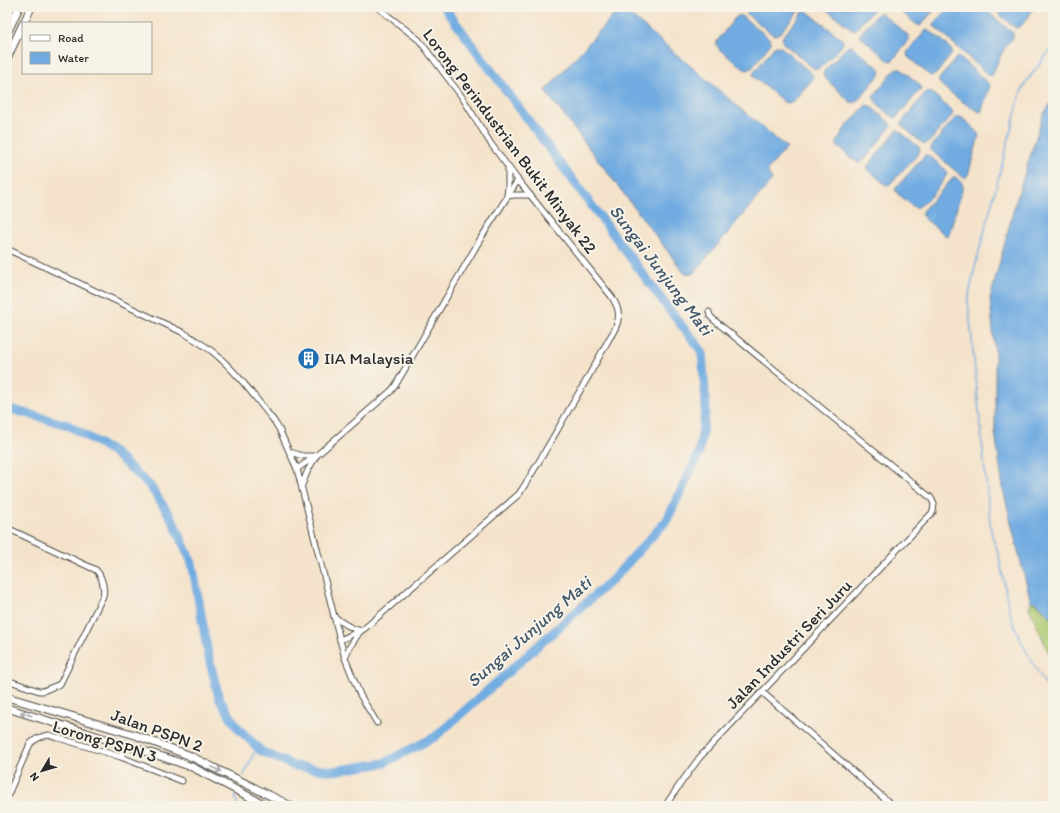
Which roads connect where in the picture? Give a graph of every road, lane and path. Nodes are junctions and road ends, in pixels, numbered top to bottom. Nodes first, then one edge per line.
1 (19, 7) edge
2 (31, 7) edge
3 (377, 7) edge
4 (24, 22) edge
5 (22, 26) edge
6 (7, 33) edge
7 (7, 58) edge
8 (508, 167) junction
9 (518, 180) junction
10 (530, 195) junction
11 (507, 196) junction
12 (7, 249) edge
13 (709, 312) dead end
14 (290, 452) junction
15 (317, 455) junction
16 (297, 469) junction
17 (302, 485) junction
18 (7, 528) edge
19 (334, 616) junction
20 (361, 631) junction
21 (340, 640) junction
22 (345, 658) junction
23 (7, 680) edge
24 (762, 692) junction
25 (7, 697) edge
26 (7, 708) edge
27 (378, 723) dead end
28 (125, 745) junction
29 (121, 757) junction
30 (182, 780) dead end
31 (263, 792) junction
32 (7, 797) edge
33 (257, 804) edge
34 (267, 806) edge
35 (291, 806) edge
36 (665, 806) edge
37 (893, 806) edge

1 - 6 street
2 - 4 street
3 - 8 street, Lorong Perindustrian Bukit Minyak 22
5 - 7 street
8 - 9 street, Lorong Perindustrian Bukit Minyak 22
8 - 11 street
9 - 10 street, Lorong Perindustrian Bukit Minyak 22
9 - 11 street
10 - 11 street
10 - 20 street, Lorong Perindustrian Bukit Minyak 22
11 - 15 street
12 - 14 street
13 - 24 street, Jalan Industri Seri Juru
14 - 15 street
14 - 16 street
15 - 16 street
15 - 17 street
16 - 17 street
17 - 19 street
18 - 23 street
19 - 20 street
19 - 21 street
20 - 21 street, Lorong Perindustrian Bukit Minyak 22
20 - 22 street
21 - 22 street
22 - 27 street
24 - 36 street, Jalan Industri Seri Juru
24 - 37 street
25 -> 31 street, Jalan PSPN 2
28 -> 26 street, Jalan PSPN 2
28 - 29 street
28 - 33 street, Jalan PSPN 2
29 - 30 street, Lorong PSPN 3
29 - 32 street, Lorong PSPN 3
31 - 33 street
31 - 35 street, Jalan PSPN 2
33 - 34 street, Jalan PSPN 2

